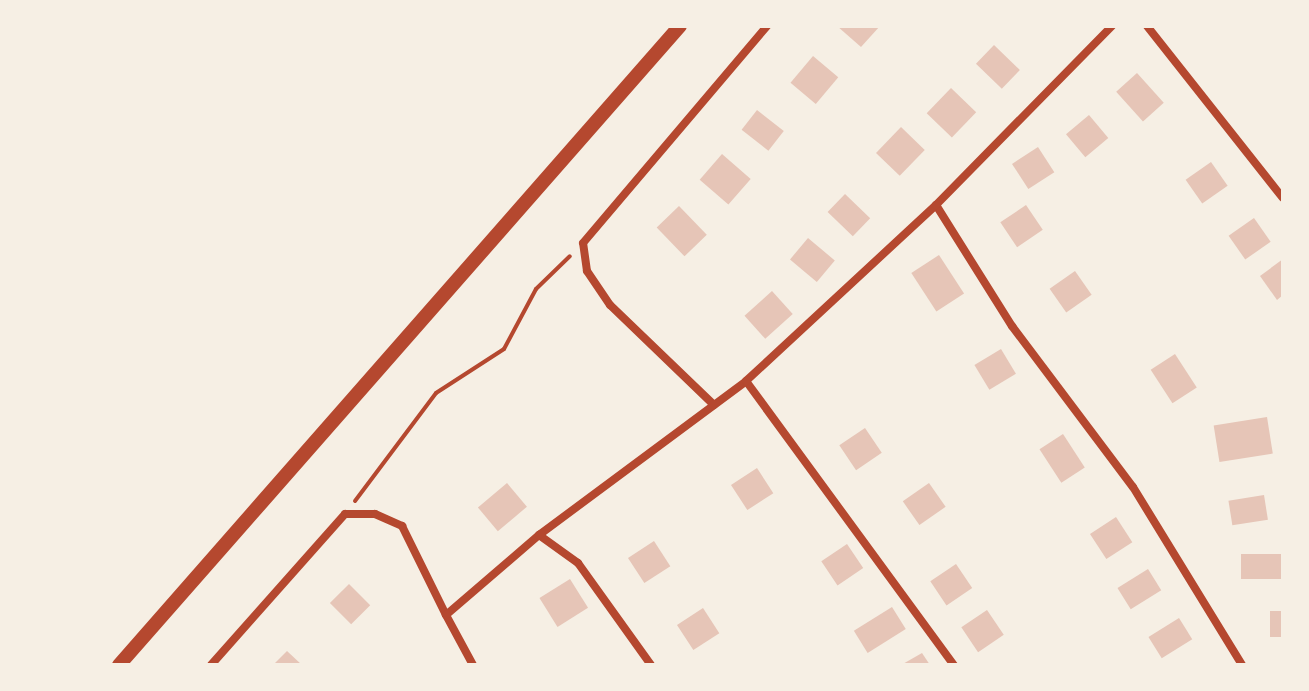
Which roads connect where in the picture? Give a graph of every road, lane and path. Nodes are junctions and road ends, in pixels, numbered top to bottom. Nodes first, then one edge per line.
1 (680, 26) edge
2 (767, 26) edge
3 (1112, 26) edge
4 (1147, 26) edge
5 (1283, 198) edge
6 (936, 205) junction
7 (583, 243) junction
8 (746, 381) junction
9 (714, 405) junction
10 (345, 514) junction
11 (539, 535) junction
12 (446, 615) junction
13 (119, 665) edge
14 (211, 665) edge
15 (473, 665) edge
16 (651, 665) edge
17 (954, 665) edge
18 (1242, 665) edge

1 - 13 street
2 - 7 street
3 - 6 street
4 - 5 street
6 - 8 street
6 - 18 street
7 - 9 street
7 - 10 path
8 - 9 street
8 - 17 street
9 - 11 street
10 - 12 street
10 - 14 street
11 - 12 street
11 - 16 street
12 - 15 street

